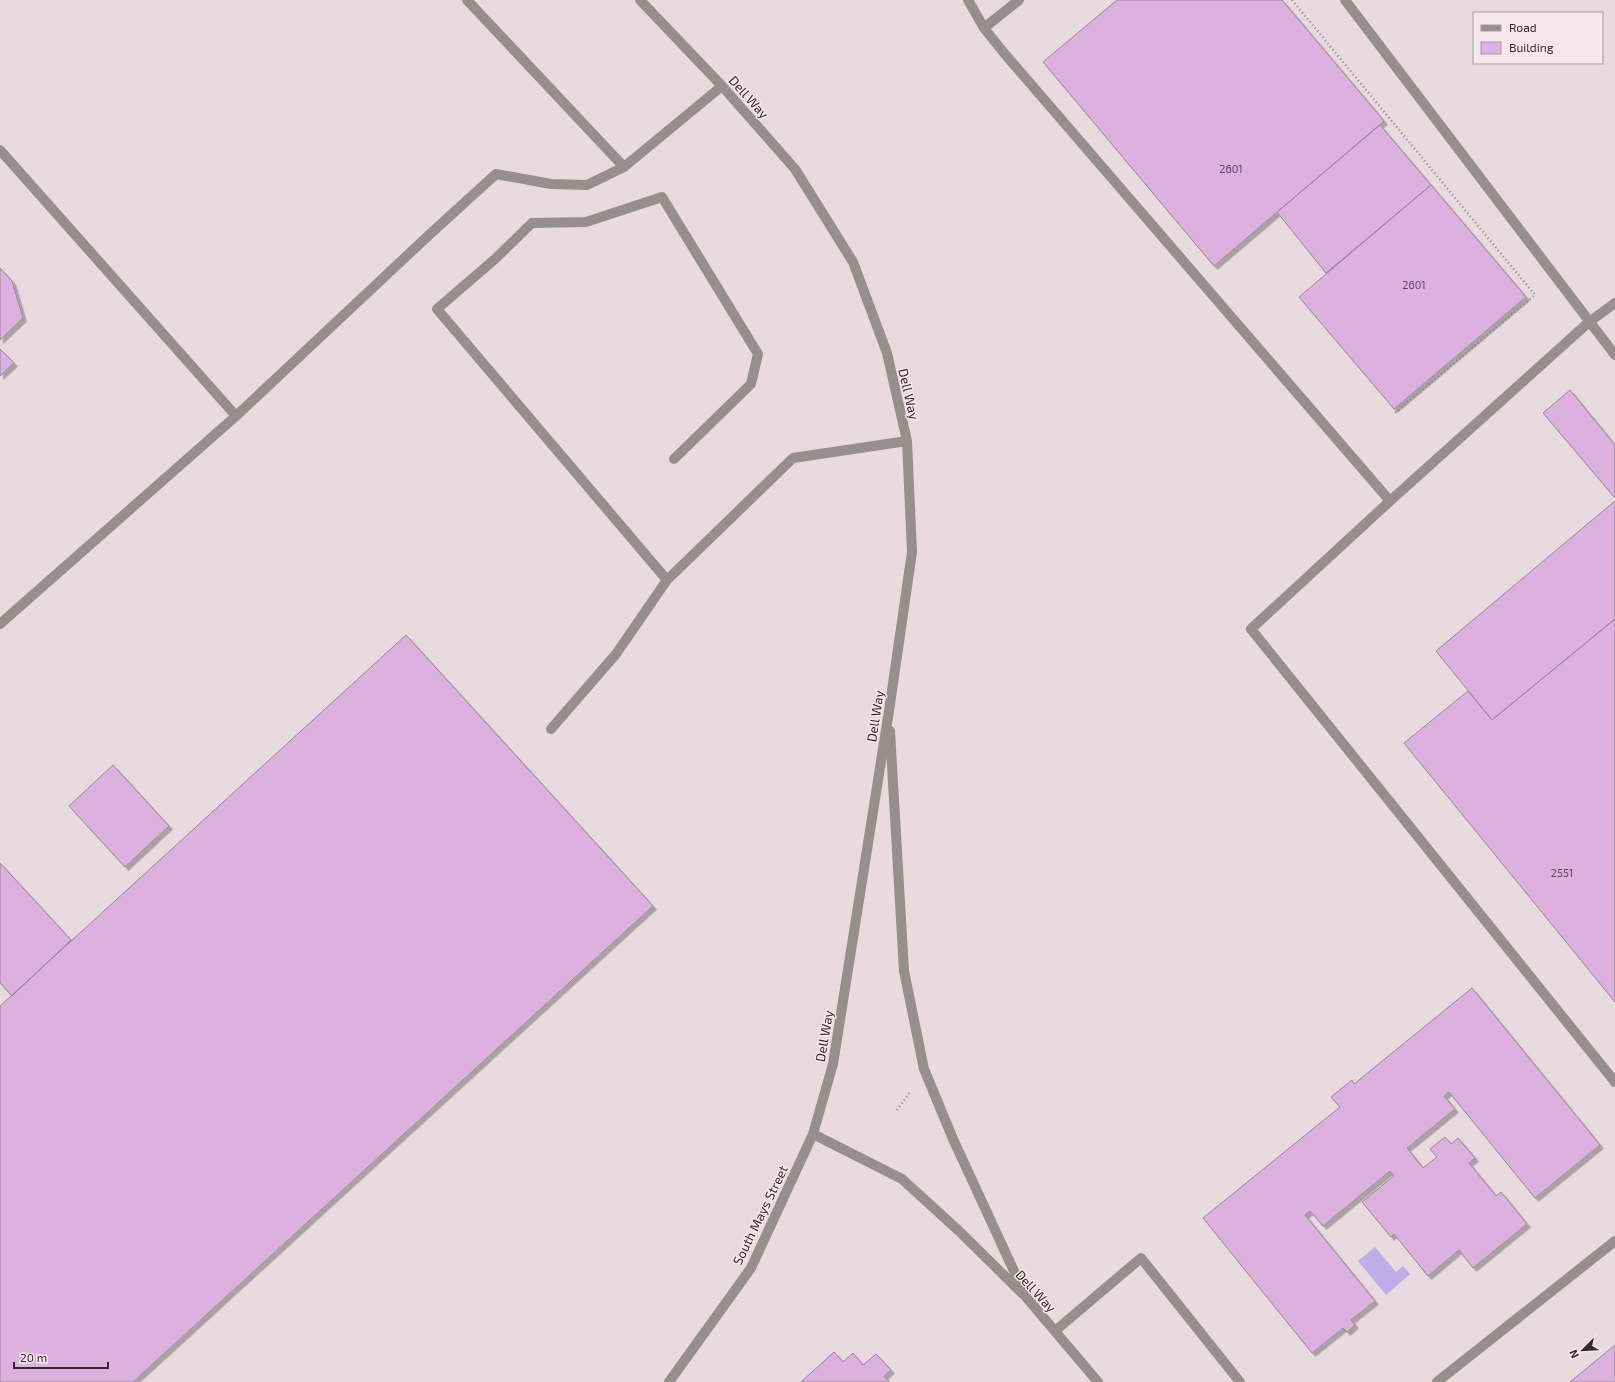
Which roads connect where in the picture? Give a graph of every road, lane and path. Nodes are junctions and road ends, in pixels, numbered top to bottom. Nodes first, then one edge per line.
1 (467, 0) edge
2 (640, 0) edge
3 (968, 0) edge
4 (1019, 0) edge
5 (1292, 0) edge
6 (1345, 0) edge
7 (984, 28) junction
8 (722, 86) junction
9 (0, 150) edge
10 (624, 167) junction
11 (1615, 303) edge
12 (1589, 322) junction
13 (1615, 355) edge
14 (1395, 413) dead end
15 (236, 416) junction
16 (907, 441) junction
17 (674, 459) dead end
18 (1390, 501) junction
19 (667, 580) junction
20 (0, 624) edge
21 (889, 711) junction
22 (551, 729) dead end
23 (1615, 1082) edge
24 (911, 1091) dead end
25 (897, 1110) dead end
26 (813, 1134) junction
27 (1615, 1241) edge
28 (1026, 1297) junction
29 (1055, 1331) junction
30 (669, 1382) edge
31 (1098, 1382) edge
32 (1240, 1382) edge
33 (1437, 1382) edge

1 - 10 street
2 - 8 street, Dell Way
3 - 7 street
4 - 7 street
5 - 14 path
6 - 12 street
7 - 18 street
8 - 10 street
8 - 16 street, Dell Way
9 - 15 street
10 - 15 street
11 - 12 street
12 - 13 street
12 - 18 street
15 - 20 street
16 - 19 street
16 - 21 street, Dell Way
17 - 19 street
18 - 23 street
19 - 22 street
21 - 26 street, Dell Way
21 - 28 street
24 - 25 path
26 - 28 street, Dell Way
26 - 30 street, South Mays Street
27 - 33 street
28 - 29 street, Dell Way
29 - 31 street, Dell Way
29 - 32 street

